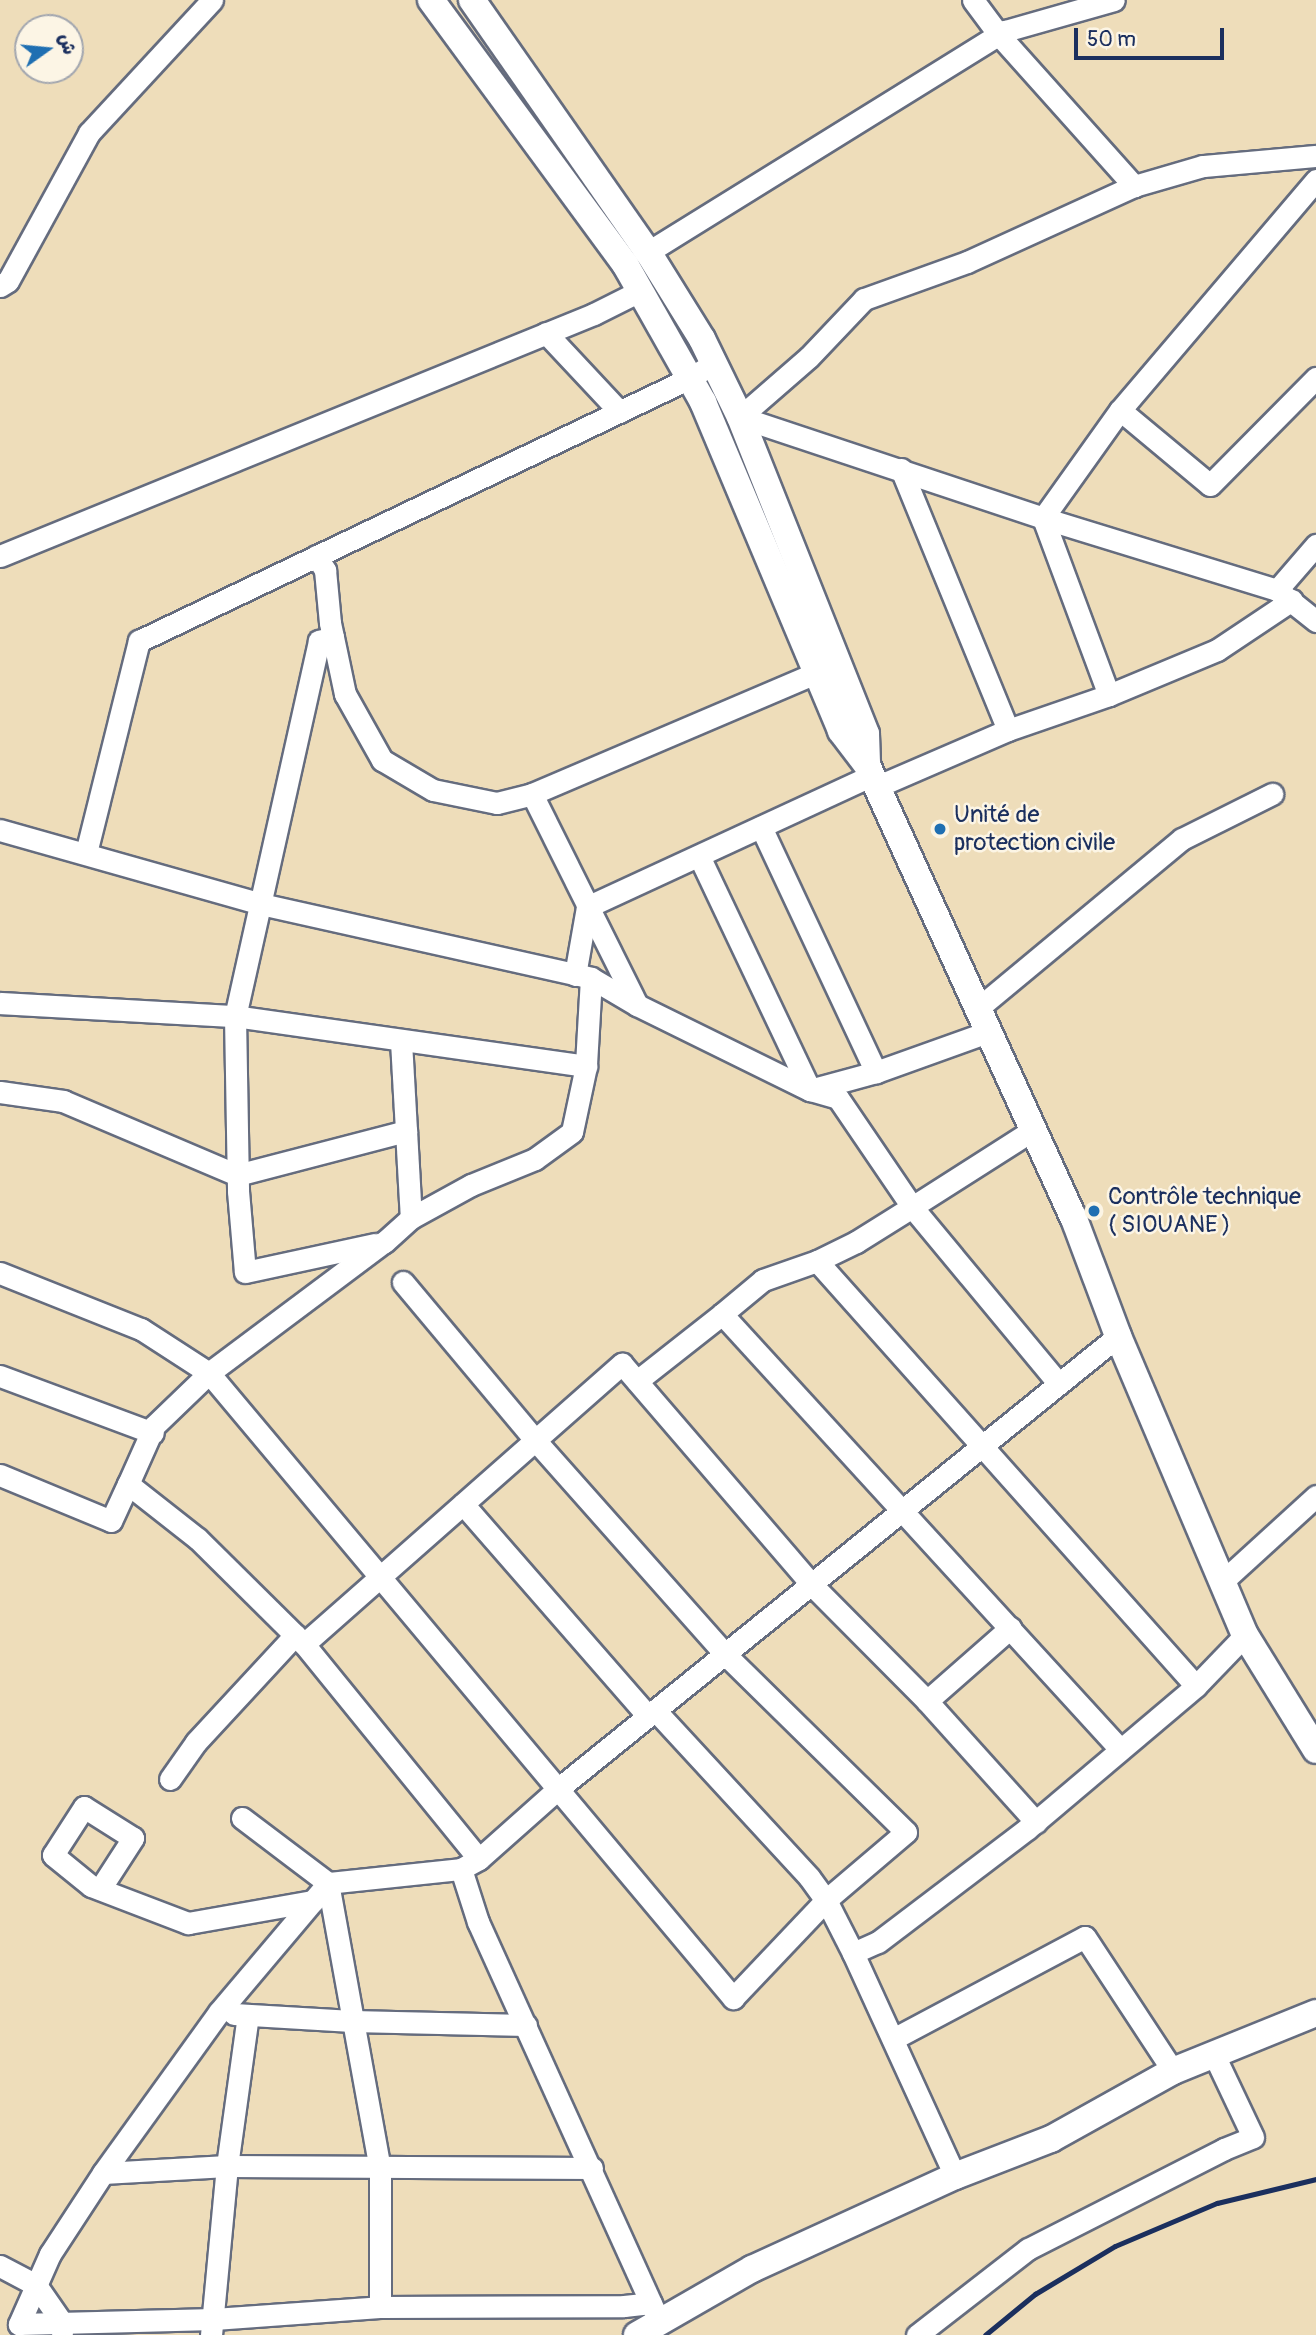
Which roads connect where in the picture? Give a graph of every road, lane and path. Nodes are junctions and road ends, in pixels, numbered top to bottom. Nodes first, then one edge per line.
1 (212, 0) edge
2 (431, 0) edge
3 (472, 0) edge
4 (974, 0) edge
5 (1114, 0) edge
6 (999, 35) junction
7 (1316, 156) edge
8 (1316, 180) edge
9 (1134, 187) junction
10 (648, 252) junction
11 (0, 286) edge
12 (640, 291) junction
13 (546, 333) junction
14 (713, 363) junction
15 (690, 378) junction
16 (1316, 378) edge
17 (1120, 410) junction
18 (620, 412) junction
19 (740, 417) junction
20 (901, 469) junction
21 (1043, 518) junction
22 (1316, 544) edge
23 (0, 556) edge
24 (316, 556) junction
25 (1285, 595) junction
26 (1316, 621) edge
27 (333, 637) junction
28 (816, 673) junction
29 (1109, 695) junction
30 (1008, 730) junction
31 (871, 776) junction
32 (1272, 793) dead end
33 (532, 794) junction
34 (761, 827) junction
35 (0, 830) edge
36 (86, 853) junction
37 (699, 856) junction
38 (261, 904) junction
39 (587, 907) junction
40 (583, 976) junction
41 (0, 1003) edge
42 (637, 1005) junction
43 (235, 1016) junction
44 (982, 1021) junction
45 (401, 1041) junction
46 (586, 1066) junction
47 (876, 1072) junction
48 (810, 1090) junction
49 (0, 1092) edge
50 (1033, 1130) junction
51 (406, 1132) junction
52 (237, 1175) junction
53 (912, 1207) junction
54 (411, 1218) junction
55 (384, 1242) junction
56 (817, 1261) junction
57 (0, 1273) edge
58 (403, 1282) dead end
59 (722, 1314) junction
60 (1118, 1336) junction
61 (209, 1373) junction
62 (0, 1376) edge
63 (637, 1381) junction
64 (1059, 1384) junction
65 (153, 1433) junction
66 (535, 1440) junction
67 (984, 1445) junction
68 (0, 1475) edge
69 (128, 1484) junction
70 (1316, 1496) edge
71 (463, 1504) junction
72 (903, 1510) junction
73 (382, 1576) junction
74 (1223, 1581) junction
75 (811, 1584) junction
76 (1010, 1628) junction
77 (1245, 1635) junction
78 (300, 1639) junction
79 (725, 1654) junction
80 (1196, 1686) junction
81 (927, 1701) junction
82 (651, 1713) junction
83 (1119, 1748) junction
84 (1316, 1750) edge
85 (170, 1779) dead end
86 (559, 1788) junction
87 (242, 1818) dead end
88 (1036, 1822) junction
89 (470, 1864) junction
90 (328, 1884) junction
91 (100, 1889) dead end
92 (826, 1900) junction
93 (313, 1901) junction
94 (853, 1953) junction
95 (219, 2012) junction
96 (1316, 2013) edge
97 (248, 2015) junction
98 (352, 2021) junction
99 (526, 2025) junction
100 (893, 2039) junction
101 (1214, 2055) junction
102 (1173, 2071) junction
103 (227, 2166) junction
104 (592, 2168) junction
105 (380, 2169) junction
106 (103, 2173) junction
107 (955, 2176) junction
108 (0, 2266) edge
109 (36, 2285) junction
110 (380, 2307) junction
111 (647, 2325) edge
112 (10, 2326) edge
113 (213, 2327) edge
114 (61, 2328) edge
115 (916, 2335) edge

1 - 11 street
2 - 12 main road
3 - 10 main road
4 - 6 street
5 - 6 street
6 - 9 street
6 - 10 street
7 - 9 street
8 - 17 street
9 - 19 street
10 - 14 main road
12 - 13 street
12 - 15 main road
13 - 18 street
13 - 23 street
14 - 15 street
14 - 19 main road
15 - 18 street
15 - 28 main road
16 - 17 street
17 - 21 street
18 - 24 street
19 - 20 street
19 - 31 main road
20 - 21 street
20 - 30 street
21 - 25 street
21 - 29 street
22 - 25 street
24 - 27 street
24 - 36 street
25 - 26 street
25 - 29 street
27 - 33 street
27 - 38 street
28 - 31 main road
28 - 33 street
29 - 30 street
30 - 31 street
31 - 34 street
31 - 44 main road
32 - 44 street
33 - 39 street
34 - 37 street
34 - 47 street
35 - 36 street
36 - 38 street
37 - 39 street
37 - 48 street
38 - 40 street
38 - 43 street
39 - 40 street
39 - 42 street
40 - 42 street
40 - 46 street
41 - 43 street
42 - 48 street
43 - 45 street
43 - 52 street
44 - 47 street
44 - 50 main road
45 - 46 street
45 - 51 street
46 - 54 street
47 - 48 street
48 - 53 street
49 - 52 street
50 - 53 street
50 - 60 main road
51 - 52 street
51 - 54 street
52 - 55 street
53 - 56 street
53 - 64 street
54 - 55 street
55 - 61 street
56 - 59 street
56 - 67 street
57 - 61 street
58 - 66 street
59 - 63 street
59 - 72 street
60 - 64 street
60 - 74 main road
61 - 65 street
61 - 73 street
62 - 65 street
63 - 66 street
63 - 75 street
64 - 67 street
65 - 69 street
66 - 71 street
66 - 79 street
67 - 72 street
67 - 80 street
68 - 69 street
69 - 78 street
70 - 74 street
71 - 73 street
71 - 82 street
72 - 75 street
72 - 76 street
73 - 78 street
73 - 86 street
74 - 77 main road
75 - 79 street
75 - 81 street
76 - 81 street
76 - 83 street
77 - 80 street
77 - 84 main road
78 - 85 street
78 - 89 street
79 - 82 street
79 - 92 street
80 - 83 street
81 - 88 street
82 - 86 street
82 - 92 street
83 - 88 street
86 - 89 street
86 - 92 street
87 - 90 street
88 - 94 street
89 - 90 street
89 - 99 street
90 - 93 street
90 - 98 street
91 - 93 street
92 - 94 street
93 - 95 street
94 - 100 street
95 - 97 street
95 - 106 street
96 - 101 main road
97 - 98 street
97 - 103 street
98 - 99 street
98 - 105 street
99 - 104 street
100 - 102 street
100 - 107 street
101 - 102 main road
101 - 115 street
102 - 107 main road
103 - 105 street
103 - 106 street
103 - 113 street
104 - 105 street
104 - 111 street
105 - 110 street
106 - 109 street
107 - 111 main road
108 - 109 street
109 - 112 street
109 - 114 street
110 - 111 street
110 - 113 street
112 - 114 street
113 - 114 street

